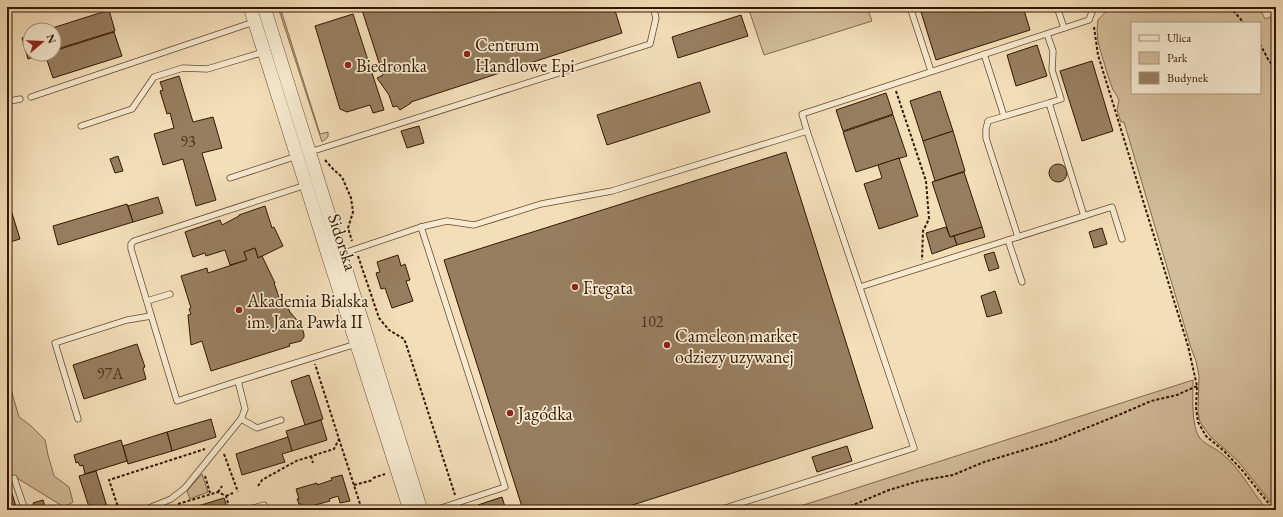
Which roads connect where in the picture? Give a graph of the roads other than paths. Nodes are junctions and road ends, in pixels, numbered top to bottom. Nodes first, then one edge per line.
1 (250, 7) edge
2 (653, 7) edge
3 (910, 7) edge
4 (1057, 7) edge
5 (1092, 10) edge
6 (266, 12) edge
7 (254, 22) junction
8 (1064, 28) junction
9 (1047, 34) junction
10 (997, 43) dead end
11 (277, 47) junction
12 (999, 49) junction
13 (264, 52) junction
14 (984, 54) junction
15 (931, 72) junction
16 (31, 97) dead end
17 (20, 99) dead end
18 (7, 100) edge
19 (1049, 103) junction
20 (1004, 116) junction
21 (81, 126) dead end
22 (807, 131) junction
23 (316, 153) junction
24 (297, 156) junction
25 (230, 178) dead end
26 (319, 181) junction
27 (306, 185) junction
28 (1084, 216) junction
29 (421, 227) junction
30 (1018, 237) junction
31 (1122, 239) dead end
32 (1008, 240) junction
33 (335, 256) junction
34 (1022, 282) dead end
35 (860, 287) junction
36 (170, 294) dead end
37 (147, 301) junction
38 (151, 316) junction
39 (362, 342) junction
40 (380, 377) junction
41 (238, 381) junction
42 (370, 386) junction
43 (78, 419) dead end
44 (241, 419) junction
45 (281, 420) dead end
46 (14, 478) dead end
47 (25, 510) edge
48 (144, 510) edge
49 (247, 510) edge
50 (266, 510) edge
51 (410, 510) edge
52 (421, 510) edge
53 (435, 510) edge
54 (719, 510) edge

1 - 7 street, Sidorska
2 - 23 lane
3 - 15 lane
4 - 8 lane
5 - 8 lane
6 - 7 street
6 - 11 street, Sidorska
7 - 13 street, Sidorska
7 - 16 lane
8 - 9 lane
9 - 12 lane
9 - 19 lane
10 - 12 lane
11 - 13 street
11 - 23 street, Sidorska
12 - 14 lane
13 - 21 lane
13 - 24 street, Sidorska
14 - 15 lane
14 - 20 lane
15 - 22 lane
17 - 18 lane
19 - 20 lane
19 - 28 lane
20 - 30 lane
22 - 29 lane
22 - 35 lane
23 - 24 street
23 - 26 street, Sidorska
24 - 25 lane
24 - 27 street, Sidorska
26 - 27 street
26 - 33 street, Sidorska
27 - 33 street, Sidorska
27 - 37 lane
28 - 30 lane
28 - 31 lane
29 - 33 lane
29 - 53 lane
30 - 32 lane
32 - 34 lane
32 - 35 lane
33 - 39 street, Sidorska
35 - 54 lane
36 - 37 lane
37 - 38 lane
38 - 41 lane
38 - 43 lane
39 - 40 street, Sidorska
39 - 41 lane
39 - 42 street, Sidorska
40 - 42 street
40 - 52 street, Sidorska
41 - 44 lane
42 - 51 street, Sidorska
44 - 45 lane
44 - 48 lane
46 - 47 lane
49 - 50 lane

